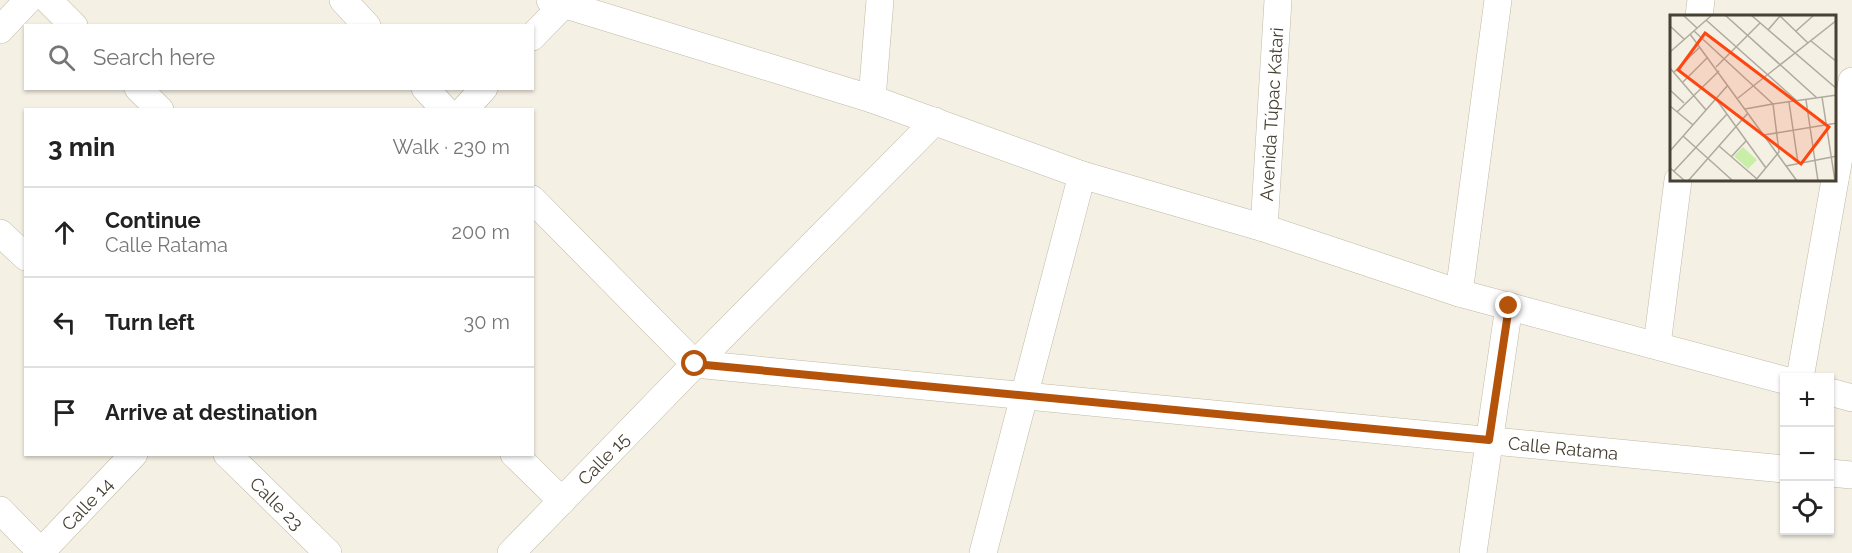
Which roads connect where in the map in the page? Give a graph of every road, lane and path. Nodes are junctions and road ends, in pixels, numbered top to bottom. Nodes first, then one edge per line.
1 (28, 0) edge
2 (48, 0) edge
3 (343, 0) edge
4 (880, 0) edge
5 (1498, 0) edge
6 (1701, 0) edge
7 (557, 2) edge
8 (1272, 2) edge
9 (1699, 15) edge
10 (72, 24) edge
11 (365, 24) edge
12 (0, 30) edge
13 (534, 34) edge
14 (1852, 81) edge
15 (140, 90) edge
16 (428, 90) edge
17 (482, 90) edge
18 (872, 99) junction
19 (158, 108) edge
20 (443, 108) edge
21 (466, 108) edge
22 (935, 121) junction
23 (1837, 169) edge
24 (1082, 175) junction
25 (1678, 182) edge
26 (1835, 182) edge
27 (534, 201) edge
28 (1264, 228) junction
29 (0, 232) edge
30 (24, 255) edge
31 (1459, 293) junction
32 (1509, 306) junction
33 (1657, 345) junction
34 (695, 364) junction
35 (1801, 373) edge
36 (1780, 379) edge
37 (1834, 393) edge
38 (1024, 396) junction
39 (1852, 398) edge
40 (1489, 440) junction
41 (132, 456) edge
42 (230, 456) edge
43 (516, 456) edge
44 (1780, 469) edge
45 (1834, 473) edge
46 (1852, 475) edge
47 (562, 501) junction
48 (0, 510) edge
49 (41, 553) edge
50 (328, 553) edge
51 (511, 553) edge
52 (982, 553) edge
53 (1473, 553) edge

1 - 12 street
2 - 10 street
3 - 11 street
4 - 18 street
5 - 31 street
6 - 9 street
7 - 13 street
7 - 18 street
8 - 28 street, Avenida Túpac Katari
14 - 23 street
15 - 19 street
16 - 20 street
17 - 21 street
18 - 22 street
22 - 24 street
22 - 34 street, Calle 15
24 - 28 street
24 - 38 street
25 - 33 street
26 - 35 street
27 - 34 street
28 - 31 street
29 - 30 street
31 - 32 street
32 - 33 street
32 - 40 street
33 - 36 street
34 - 38 street, Calle Ratama
34 - 47 street, Calle 15
37 - 39 street
38 - 40 street, Calle Ratama
38 - 52 street
40 - 44 street, Calle Ratama
40 - 53 street
41 - 49 street, Calle 14
42 - 50 street, Calle 23
43 - 47 street
45 - 46 street
47 - 51 street, Calle 15
48 - 49 street

